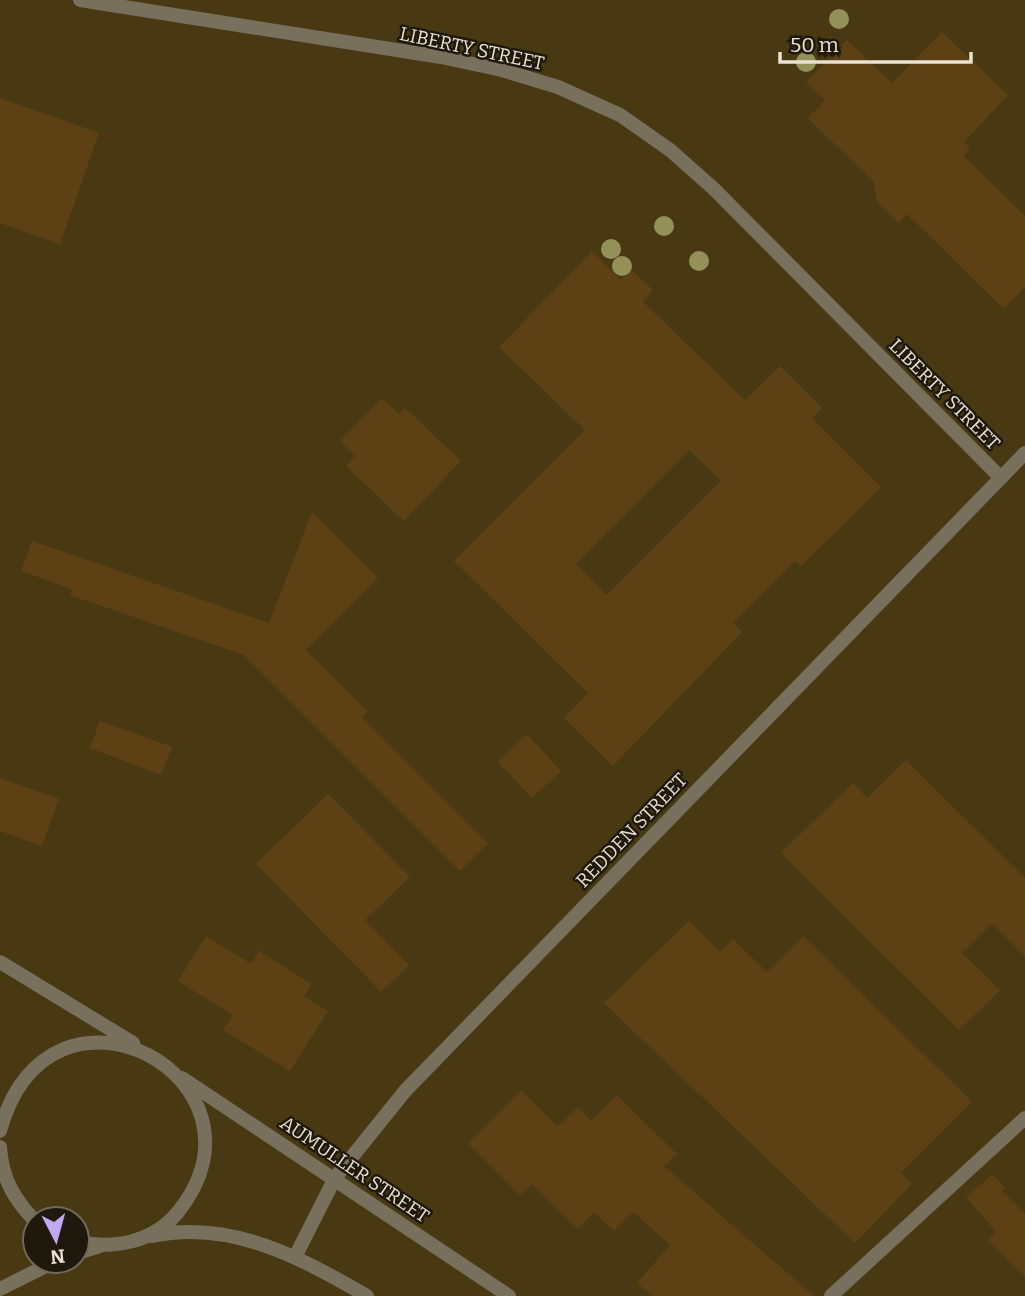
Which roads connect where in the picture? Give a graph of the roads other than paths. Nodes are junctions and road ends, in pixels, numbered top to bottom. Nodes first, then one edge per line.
1 (80, 0) edge
2 (1025, 453) edge
3 (1001, 478) junction
4 (0, 962) edge
5 (152, 1055) junction
6 (178, 1075) junction
7 (1025, 1118) edge
8 (0, 1131) edge
9 (0, 1147) edge
10 (1, 1169) edge
11 (335, 1178) junction
12 (21, 1206) edge
13 (144, 1237) junction
14 (91, 1244) edge
15 (100, 1246) junction
16 (91, 1249) edge
17 (295, 1257) junction
18 (28, 1275) edge
19 (0, 1289) edge
20 (368, 1296) edge
21 (509, 1296) edge
22 (831, 1296) edge

1 - 3 street, LIBERTY STREET
2 - 3 street, REDDEN STREET
3 - 11 street, REDDEN STREET
4 - 5 street
5 - 6 street, AUMULLER STREET
5 - 8 street
6 - 11 street, AUMULLER STREET
6 - 13 street
7 - 22 street
9 - 10 street
10 - 12 street
11 - 17 street, REDDEN STREET
11 - 21 street, AUMULLER STREET
13 - 15 street
13 - 17 street
14 - 15 street
15 - 16 street
17 - 20 street
18 - 19 street

